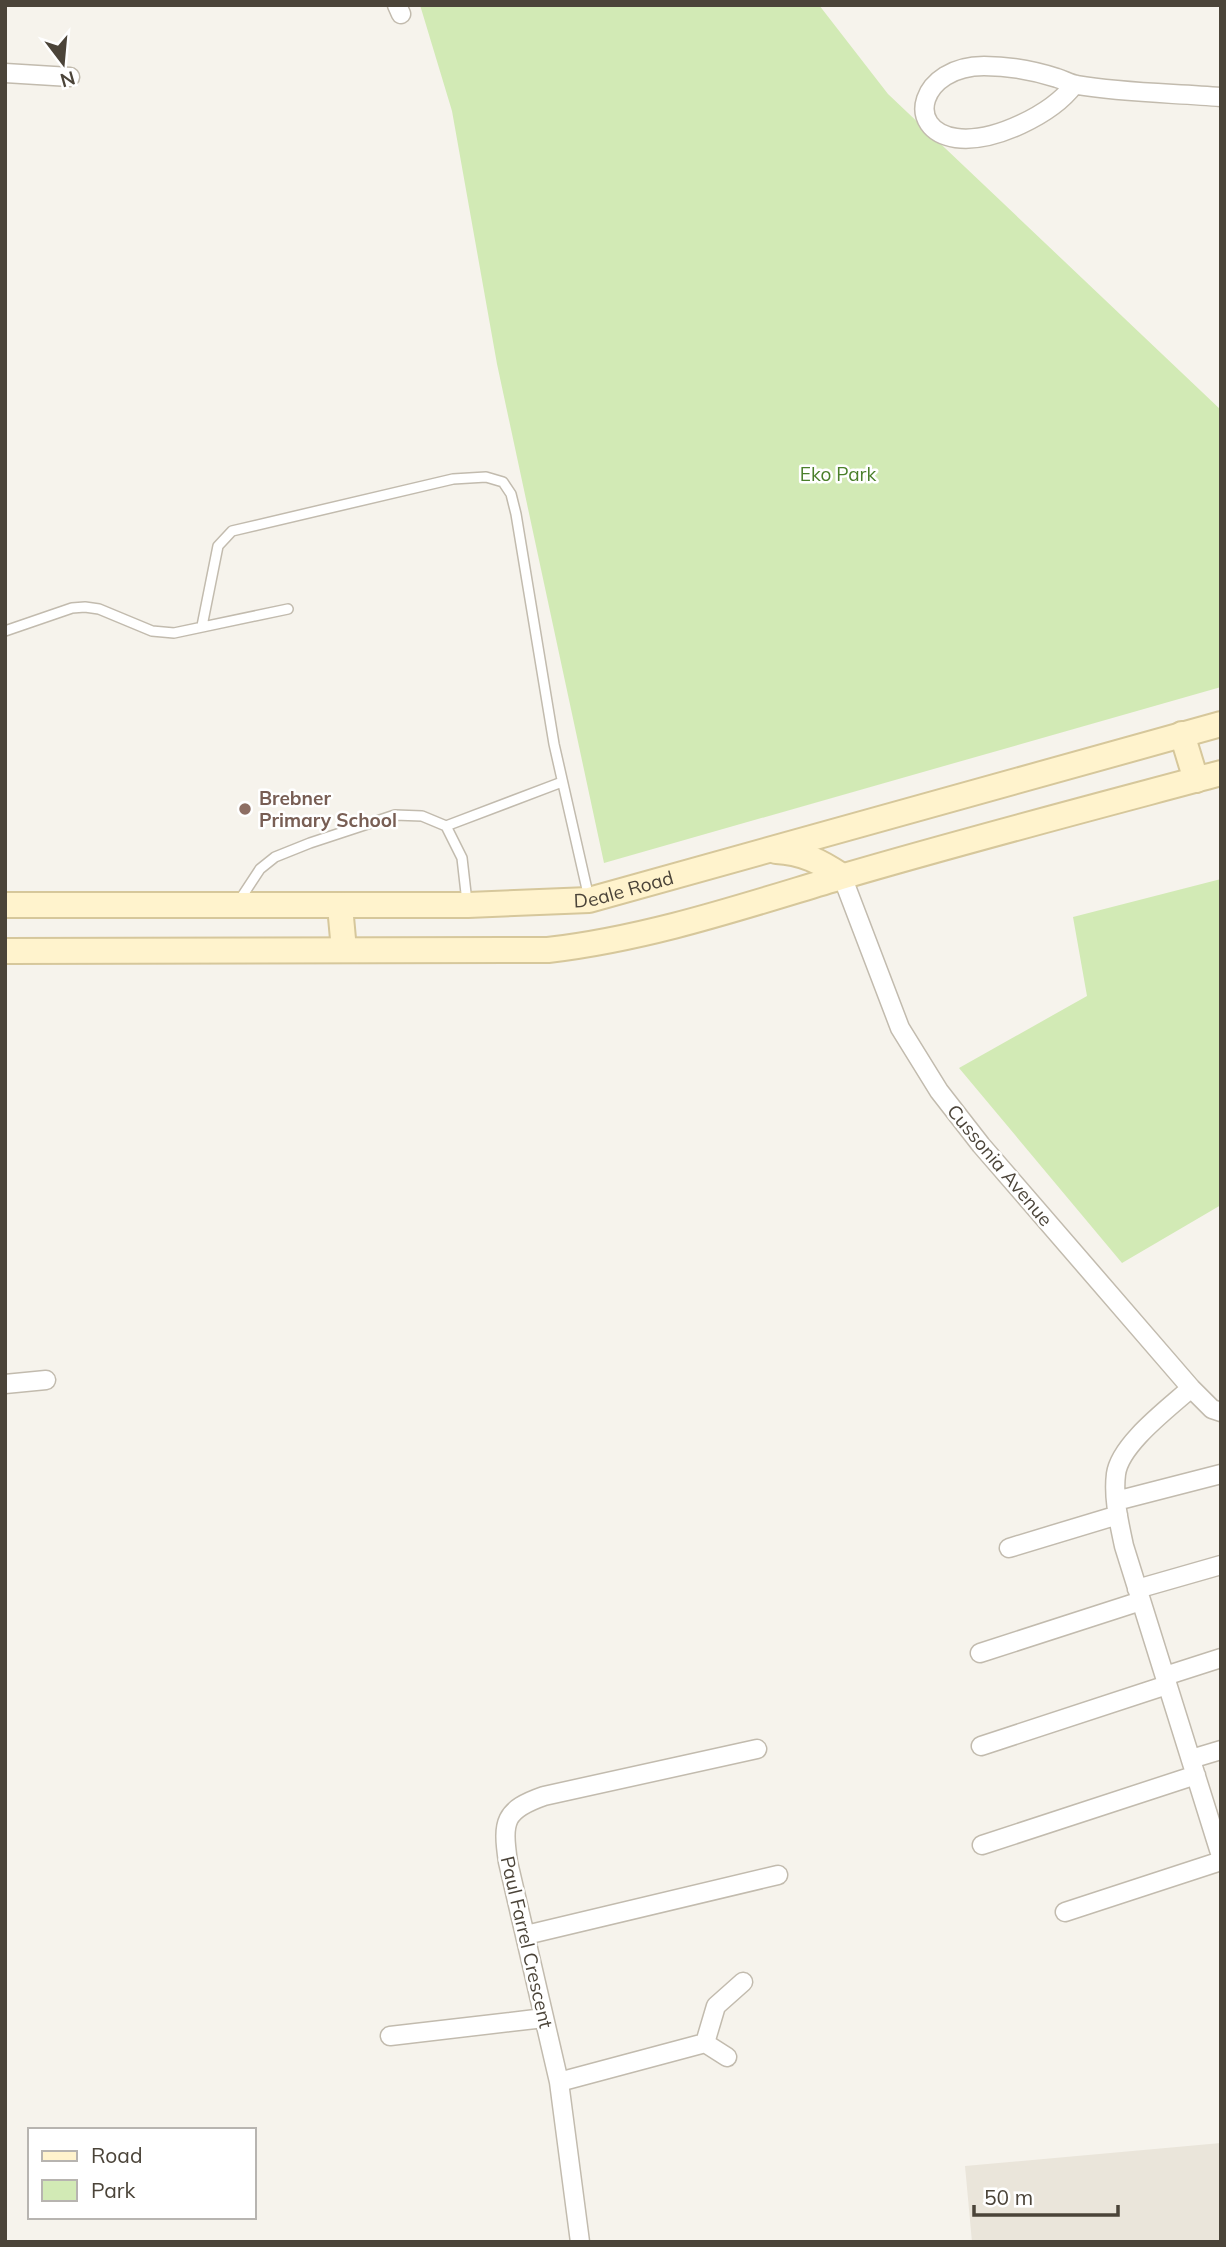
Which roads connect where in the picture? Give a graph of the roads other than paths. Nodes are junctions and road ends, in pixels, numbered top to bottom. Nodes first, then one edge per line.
1 (5, 73) edge
2 (70, 77) dead end
3 (1074, 85) junction
4 (1221, 97) edge
5 (288, 609) dead end
6 (202, 626) junction
7 (5, 631) edge
8 (1221, 724) edge
9 (1182, 734) junction
10 (1221, 773) edge
11 (1196, 780) junction
12 (562, 782) junction
13 (864, 823) junction
14 (446, 826) junction
15 (771, 851) junction
16 (842, 876) junction
17 (589, 900) junction
18 (5, 905) edge
19 (468, 905) junction
20 (236, 906) junction
21 (340, 906) junction
22 (344, 950) junction
23 (5, 951) edge
24 (46, 1380) dead end
25 (5, 1384) edge
26 (1191, 1388) junction
27 (1221, 1412) edge
28 (1221, 1474) edge
29 (1117, 1508) junction
30 (1009, 1549) dead end
31 (1221, 1565) edge
32 (1139, 1595) junction
33 (980, 1653) dead end
34 (1221, 1658) edge
35 (1166, 1680) junction
36 (981, 1746) dead end
37 (757, 1749) dead end
38 (1221, 1750) edge
39 (1193, 1767) junction
40 (982, 1845) dead end
41 (1220, 1852) edge
42 (778, 1875) dead end
43 (1065, 1912) dead end
44 (526, 1936) junction
45 (743, 1982) dead end
46 (544, 2018) junction
47 (390, 2036) dead end
48 (705, 2043) junction
49 (726, 2057) dead end
50 (559, 2081) junction
51 (580, 2242) edge

1 - 2 street
3 - 3 street
3 - 4 street
5 - 6 lane
6 - 7 lane
6 - 12 lane
8 - 9 street, Deale Road
9 - 11 street
9 - 13 street, Deale Road
10 - 11 street
11 - 16 street
12 - 14 lane
12 - 17 lane
13 - 15 street, Deale Road
13 - 16 street
14 - 19 lane
14 - 20 lane
15 - 16 street
15 - 17 street, Deale Road
16 - 22 street
16 - 26 street, Cussonia Avenue
17 - 19 street, Deale Road
18 - 20 street, Deale Road
19 - 21 street, Deale Road
20 - 21 street, Deale Road
21 - 22 street
22 - 23 street
24 - 25 street
26 - 27 street, Cussonia Avenue
26 - 29 street
28 - 29 street
29 - 30 street
29 - 32 street
31 - 32 street
32 - 33 street
32 - 35 street
34 - 35 street
35 - 36 street
35 - 39 street
37 - 44 street, Paul Farrel Crescent
38 - 39 street
39 - 40 street
39 - 41 street
41 - 43 street
42 - 44 street
44 - 46 street, Paul Farrel Crescent
45 - 48 street
46 - 47 street
46 - 50 street, Paul Farrel Crescent
48 - 49 street
48 - 50 street
50 - 51 street, Paul Farrel Crescent

